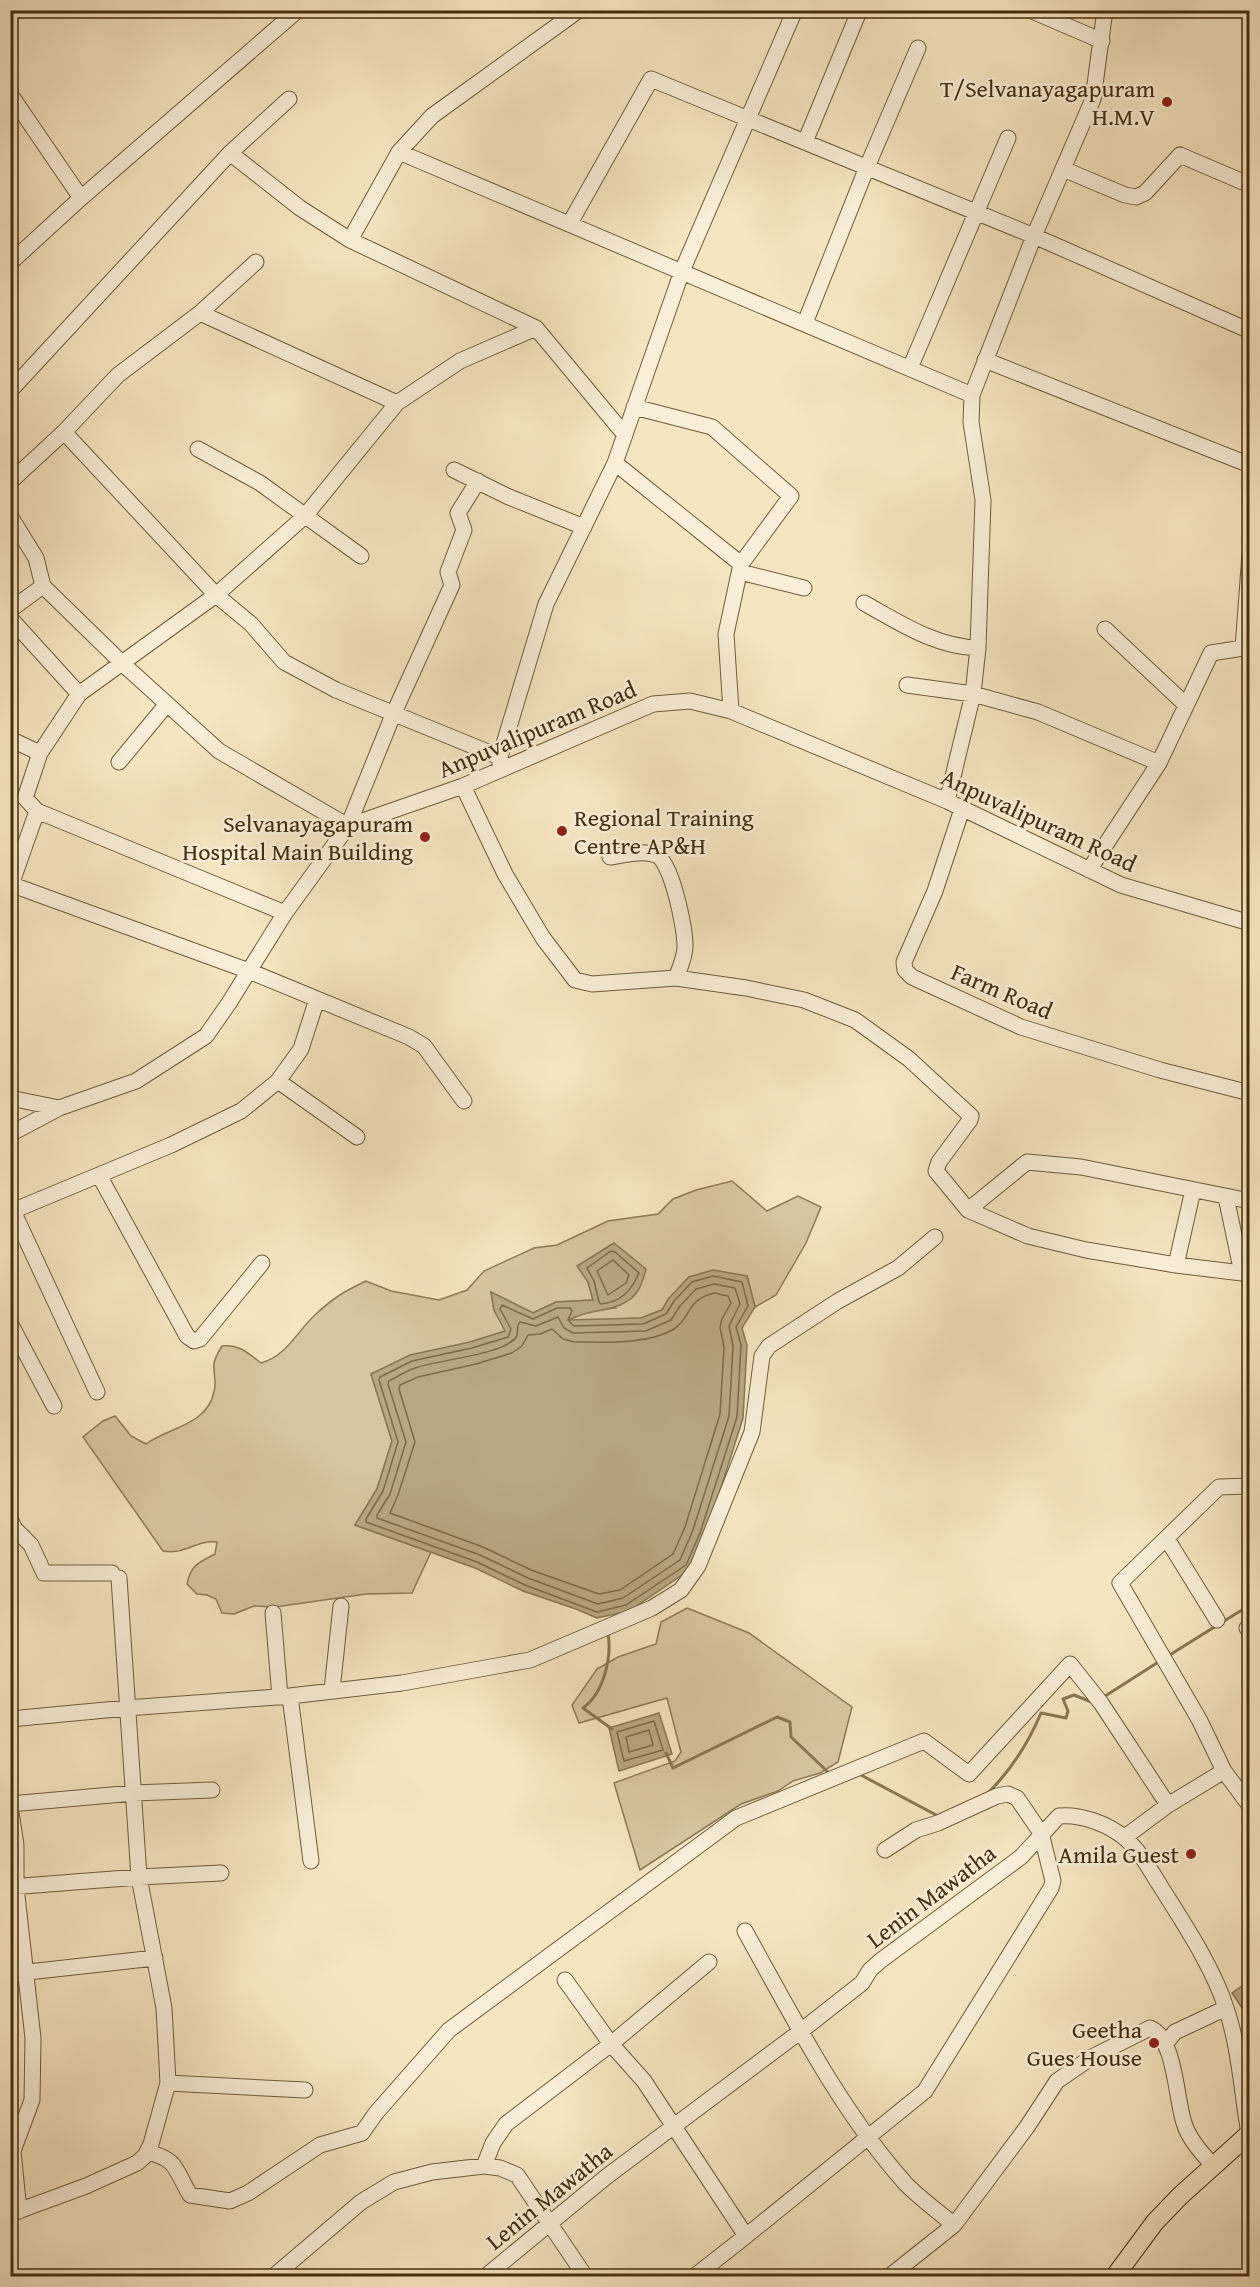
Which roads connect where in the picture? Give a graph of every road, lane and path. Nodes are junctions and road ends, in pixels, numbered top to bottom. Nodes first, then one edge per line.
1 (298, 10) edge
2 (579, 10) edge
3 (795, 10) edge
4 (1030, 10) edge
5 (1105, 10) edge
6 (858, 14) dead end
7 (1102, 41) junction
8 (918, 48) dead end
9 (10, 94) edge
10 (289, 99) dead end
11 (748, 118) junction
12 (1008, 138) dead end
13 (805, 142) junction
14 (399, 152) junction
15 (230, 153) junction
16 (867, 167) junction
17 (1063, 169) junction
18 (1250, 185) edge
19 (81, 198) junction
20 (977, 212) junction
21 (570, 224) junction
22 (1034, 236) junction
23 (350, 240) junction
24 (256, 262) dead end
25 (10, 264) edge
26 (682, 271) junction
27 (200, 313) junction
28 (805, 323) junction
29 (536, 328) junction
30 (1250, 331) edge
31 (985, 360) junction
32 (910, 368) junction
33 (10, 391) edge
34 (972, 395) junction
35 (397, 403) junction
36 (634, 407) junction
37 (64, 432) junction
38 (624, 435) junction
39 (198, 449) dead end
40 (615, 463) junction
41 (1250, 465) edge
42 (454, 470) dead end
43 (10, 482) edge
44 (478, 482) junction
45 (10, 516) edge
46 (305, 516) junction
47 (584, 527) junction
48 (361, 556) dead end
49 (1249, 559) edge
50 (740, 568) junction
51 (43, 586) junction
52 (804, 588) dead end
53 (216, 595) junction
54 (864, 603) dead end
55 (10, 610) edge
56 (10, 618) edge
57 (1105, 629) dead end
58 (978, 648) junction
59 (1246, 650) edge
60 (123, 664) junction
61 (907, 685) dead end
62 (79, 694) junction
63 (973, 694) junction
64 (166, 705) junction
65 (1186, 705) junction
66 (731, 711) junction
67 (393, 715) junction
68 (10, 739) edge
69 (40, 753) junction
70 (119, 762) dead end
71 (500, 763) junction
72 (1159, 763) junction
73 (464, 786) junction
74 (947, 801) junction
75 (962, 809) junction
76 (37, 811) junction
77 (348, 826) junction
78 (610, 857) dead end
79 (1089, 870) junction
80 (11, 885) edge
81 (285, 913) junction
82 (1250, 923) edge
83 (249, 971) junction
84 (676, 978) junction
85 (317, 999) junction
86 (278, 1081) junction
87 (1250, 1093) edge
88 (10, 1098) edge
89 (464, 1101) dead end
90 (58, 1108) junction
91 (10, 1134) edge
92 (357, 1137) dead end
93 (99, 1175) junction
94 (1193, 1191) junction
95 (1226, 1197) junction
96 (1250, 1201) edge
97 (968, 1210) junction
98 (12, 1212) edge
99 (935, 1237) dead end
100 (262, 1263) dead end
101 (1176, 1265) junction
102 (1246, 1272) edge
103 (10, 1323) edge
104 (97, 1392) dead end
105 (54, 1406) dead end
106 (1250, 1486) edge
107 (10, 1519) edge
108 (1167, 1539) junction
109 (341, 1606) dead end
110 (273, 1613) dead end
111 (1216, 1620) dead end
112 (332, 1690) junction
113 (285, 1697) junction
114 (127, 1708) junction
115 (10, 1719) edge
116 (1224, 1771) junction
117 (212, 1790) dead end
118 (134, 1793) junction
119 (10, 1805) edge
120 (1168, 1805) junction
121 (1250, 1806) edge
122 (1041, 1833) junction
123 (1125, 1837) junction
124 (885, 1850) dead end
125 (311, 1861) dead end
126 (221, 1873) dead end
127 (139, 1877) junction
128 (13, 1887) edge
129 (745, 1931) dead end
130 (154, 1958) junction
131 (709, 1962) dead end
132 (18, 1973) edge
133 (565, 1980) dead end
134 (1226, 2007) junction
135 (801, 2031) junction
136 (1166, 2043) junction
137 (611, 2044) junction
138 (168, 2083) junction
139 (305, 2090) dead end
140 (674, 2127) junction
141 (1249, 2133) edge
142 (868, 2138) junction
143 (147, 2152) junction
144 (1213, 2165) junction
145 (484, 2166) junction
146 (15, 2212) edge
147 (548, 2223) junction
148 (954, 2224) junction
149 (746, 2236) junction
150 (277, 2276) edge
151 (893, 2276) edge
152 (486, 2277) edge
153 (585, 2277) edge
154 (695, 2277) edge
155 (1115, 2277) edge

1 - 19 street
2 - 14 street
3 - 11 street
4 - 7 street
5 - 7 street
6 - 13 street
7 - 17 street
8 - 16 street
9 - 19 street
10 - 15 street
11 - 13 street
11 - 21 street
11 - 26 street
12 - 20 street
13 - 16 street
14 - 21 street
14 - 23 street
15 - 23 street
15 - 33 street
16 - 20 street
16 - 28 street
17 - 18 street
17 - 22 street
19 - 25 street
20 - 22 street
20 - 32 street
21 - 26 street
22 - 30 street
22 - 31 street
23 - 29 street
24 - 27 street
26 - 28 street
26 - 36 street
27 - 35 street
27 - 37 street
28 - 32 street
29 - 35 street
29 - 38 street
31 - 34 street
31 - 41 street
32 - 34 street
34 - 58 street
35 - 46 street
36 - 38 street
36 - 50 street
37 - 43 street
37 - 53 street
38 - 40 street
39 - 46 street
40 - 47 street
40 - 50 street
42 - 44 street
44 - 47 street
44 - 67 street
45 - 51 street
46 - 48 street
46 - 53 street
47 - 71 street
49 - 59 street
50 - 52 street
50 - 66 street
51 - 55 street
51 - 60 street
53 - 60 street
53 - 67 street
54 - 58 street
56 - 62 street
57 - 65 street
58 - 63 street
59 - 65 street
60 - 62 street
60 - 64 street
61 - 63 street
62 - 69 street
63 - 72 street
63 - 74 street
64 - 70 street
64 - 77 street
65 - 72 street
66 - 71 street, Anpuvalipuram Road
66 - 74 street, Anpuvalipuram Road
67 - 71 street
67 - 77 street
68 - 69 street
69 - 76 street
71 - 73 street, Anpuvalipuram Road
72 - 79 street
73 - 77 street, Anpuvalipuram Road
73 - 84 street
74 - 75 street, Anpuvalipuram Road
75 - 79 street, Anpuvalipuram Road
75 - 87 street, Farm Road
76 - 80 street
76 - 81 street
77 - 81 street
78 - 84 street
79 - 82 street, Anpuvalipuram Road
80 - 83 street
81 - 83 street
83 - 85 street
83 - 90 street
84 - 97 street
85 - 86 street
85 - 89 street
86 - 92 street
86 - 93 street
88 - 90 street
90 - 91 street
93 - 98 street
93 - 100 street
94 - 95 street
94 - 97 street
94 - 101 street
95 - 96 street
95 - 102 street
97 - 101 street
98 - 104 street
99 - 112 street
101 - 102 street
103 - 105 street
106 - 108 street
107 - 114 street
108 - 111 street
108 - 116 street
109 - 112 street
110 - 113 street
112 - 113 street
113 - 114 street
113 - 125 street
114 - 115 street
114 - 118 street
116 - 120 street
116 - 121 street
117 - 118 street
118 - 119 street
118 - 127 street
119 - 128 street
120 - 123 street
120 - 143 street
122 - 123 street, Lenin Mawatha
122 - 124 street
122 - 135 street, Lenin Mawatha
122 - 142 street
123 - 134 street, Lenin Mawatha
126 - 127 street
127 - 128 street
127 - 130 street
128 - 132 street
129 - 135 street
130 - 132 street
130 - 138 street
131 - 137 street
132 - 146 street
133 - 137 street
134 - 136 street
134 - 141 street, Lenin Mawatha
135 - 140 street, Lenin Mawatha
135 - 142 street
136 - 144 street
136 - 148 street
137 - 140 street
137 - 145 street
138 - 139 street
138 - 143 street
140 - 147 street, Lenin Mawatha
140 - 149 street
141 - 144 main road
142 - 148 street
142 - 149 street
143 - 146 street
144 - 155 main road
145 - 147 street
145 - 150 street
147 - 152 street, Lenin Mawatha
147 - 153 street
148 - 151 street
149 - 154 street

